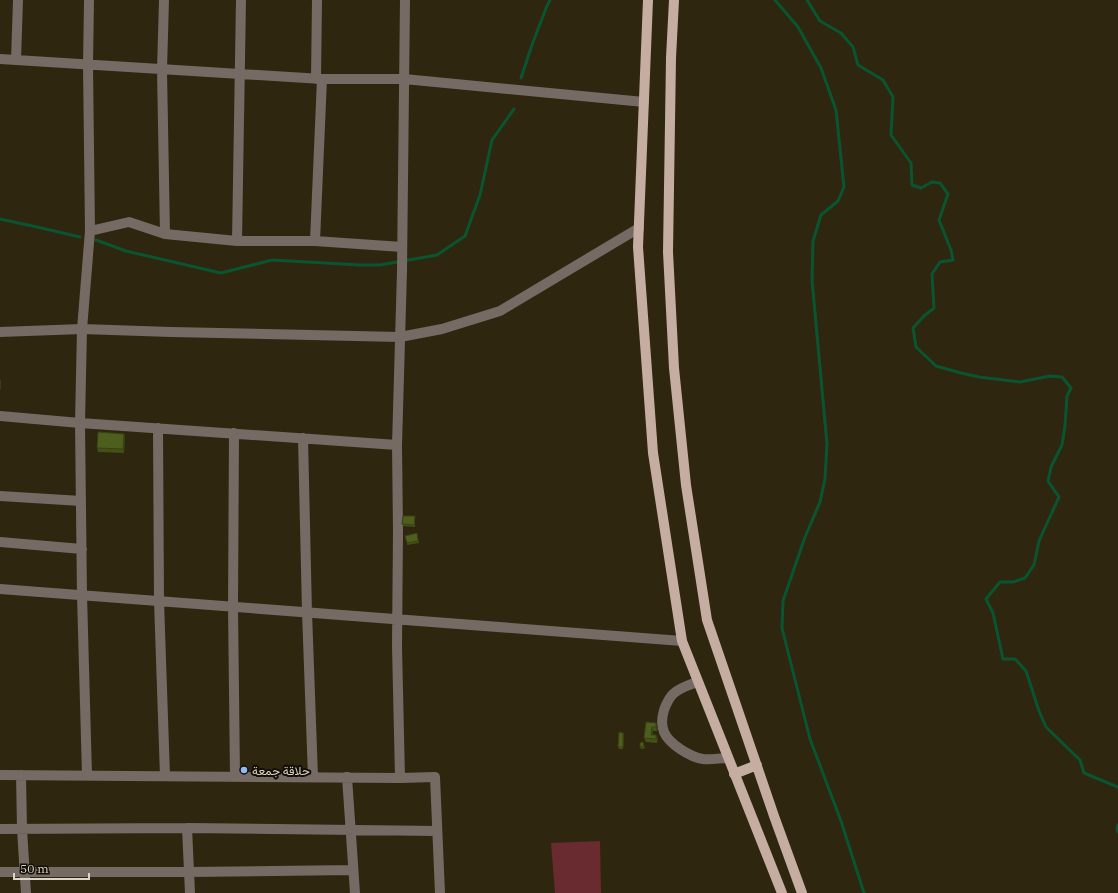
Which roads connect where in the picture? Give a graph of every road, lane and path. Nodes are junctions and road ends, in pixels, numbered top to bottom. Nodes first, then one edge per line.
1 (18, 0) edge
2 (89, 0) edge
3 (164, 0) edge
4 (241, 0) edge
5 (317, 0) edge
6 (406, 0) edge
7 (648, 0) edge
8 (674, 0) edge
9 (0, 59) edge
10 (16, 60) junction
11 (88, 65) junction
12 (162, 70) junction
13 (239, 74) junction
14 (319, 79) junction
15 (404, 79) junction
16 (644, 102) junction
17 (639, 228) junction
18 (90, 231) junction
19 (164, 234) junction
20 (237, 242) junction
21 (315, 242) junction
22 (402, 251) junction
23 (82, 329) junction
24 (0, 332) edge
25 (400, 337) junction
26 (0, 416) edge
27 (80, 423) junction
28 (158, 428) junction
29 (234, 433) junction
30 (303, 438) junction
31 (397, 445) junction
32 (0, 496) edge
33 (81, 500) junction
34 (0, 542) edge
35 (82, 549) junction
36 (0, 589) edge
37 (82, 595) junction
38 (159, 601) junction
39 (233, 607) junction
40 (307, 612) junction
41 (397, 619) junction
42 (682, 641) junction
43 (697, 682) junction
44 (728, 758) junction
45 (757, 765) junction
46 (734, 774) junction
47 (0, 775) edge
48 (21, 775) junction
49 (87, 775) junction
50 (165, 776) junction
51 (235, 776) junction
52 (313, 777) junction
53 (347, 777) junction
54 (400, 778) junction
55 (187, 828) junction
56 (0, 829) edge
57 (22, 829) junction
58 (350, 830) junction
59 (437, 831) junction
60 (353, 870) junction
61 (0, 872) edge
62 (24, 872) junction
63 (189, 872) junction
64 (26, 893) edge
65 (190, 893) edge
66 (355, 893) edge
67 (440, 893) edge
68 (782, 893) edge
69 (802, 893) edge

1 - 10 street
2 - 11 street
3 - 12 street
4 - 13 street
5 - 14 street
6 - 15 street
7 - 16 main road
8 - 45 main road
9 - 10 street
10 - 11 street
11 - 12 street
11 - 18 street
12 - 13 street
12 - 19 street
13 - 14 street
13 - 20 street
14 - 15 street
14 - 21 street
15 - 16 street
15 - 22 street
16 - 17 main road
17 - 25 street
17 - 42 main road
18 - 19 street
18 - 23 street
19 - 20 street
20 - 21 street
21 - 22 street
22 - 25 street
23 - 24 street
23 - 25 street
23 - 27 street
25 - 31 street
26 - 27 street
27 - 28 street
27 - 33 street
28 - 29 street
28 - 38 street
29 - 30 street
29 - 39 street
30 - 31 street
30 - 40 street
31 - 41 street
32 - 33 street
33 - 35 street
34 - 35 street
35 - 37 street
36 - 37 street
37 - 38 street
37 - 49 street
38 - 39 street
38 - 50 street
39 - 40 street
39 - 51 street
40 - 41 street
40 - 52 street
41 - 42 street
41 - 54 street
42 - 43 main road
43 - 44 main road
43 - 44 street
44 - 46 main road
45 - 46 main road
45 - 69 main road
46 - 68 main road
47 - 48 street
48 - 49 street
48 - 57 street
49 - 50 street
50 - 51 street
51 - 52 street
52 - 53 street
53 - 54 street
53 - 58 street
54 - 59 street
55 - 57 street
55 - 58 street
55 - 63 street
56 - 57 street
57 - 62 street
58 - 59 street
58 - 60 street
59 - 67 street
60 - 63 street
60 - 66 street
61 - 62 street
62 - 63 street
62 - 64 street
63 - 65 street

